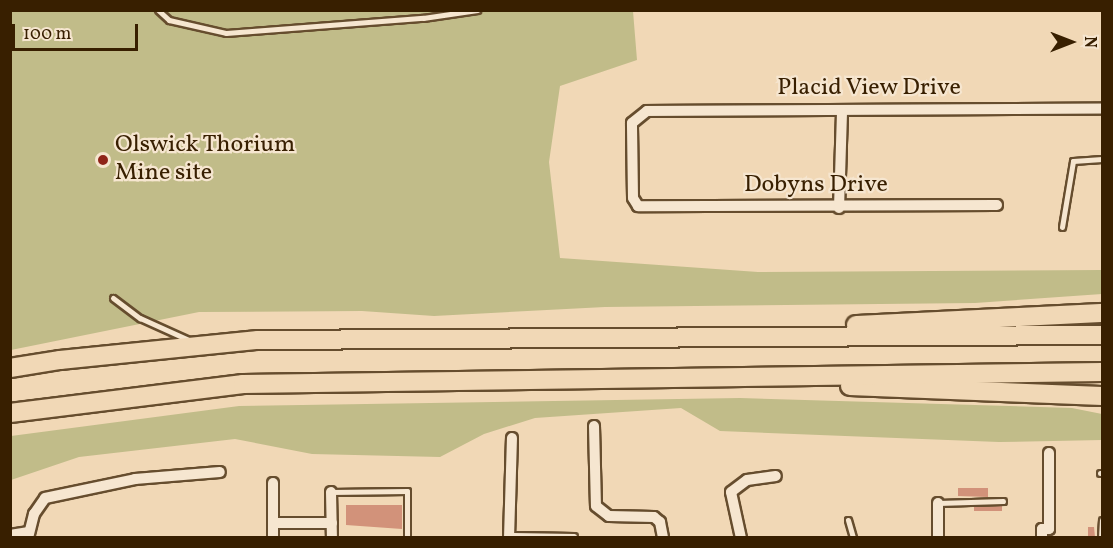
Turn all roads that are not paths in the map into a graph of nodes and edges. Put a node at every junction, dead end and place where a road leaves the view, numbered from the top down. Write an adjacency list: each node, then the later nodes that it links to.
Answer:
1 (158, 10): 2 (lane)
2 (477, 10)
3 (1102, 109): 4 (street, Placid View Drive)
4 (842, 111): 6 (street, Placid View Drive); 8 (street)
5 (1102, 159): 9 (lane)
6 (635, 205): 8 (street, Dobyns Drive)
7 (997, 205): 8 (street, Dobyns Drive)
8 (839, 208)
9 (1062, 227)
10 (113, 297): 14 (lane)
11 (1102, 313): 13 (highway)
12 (1102, 336): 13 (highway)
13 (678, 337): 14 (highway)
14 (201, 345): 15 (highway)
15 (10, 368)
16 (1102, 372): 17 (highway)
17 (735, 378): 18 (highway); 19 (highway)
18 (1102, 396)
19 (10, 413)
20 (594, 426): 40 (street)
21 (512, 438): 35 (street)
22 (1049, 453): 44 (street)
23 (220, 472): 34 (street)
24 (776, 476): 41 (street)
25 (273, 483): 31 (street)
26 (331, 492): 32 (street); 39 (lane)
27 (1003, 501): 28 (lane)
28 (938, 503): 43 (street)
29 (848, 520): 42 (lane)
30 (1102, 520): 45 (lane)
31 (273, 523): 32 (street); 37 (street)
32 (332, 523): 38 (street)
33 (10, 535): 34 (street)
34 (28, 535)
35 (509, 536): 36 (lane)
36 (574, 536)
37 (273, 537)
38 (332, 537)
39 (407, 537)
40 (663, 537)
41 (741, 537)
42 (853, 537)
43 (938, 537)
44 (1042, 537)
45 (1101, 537)

